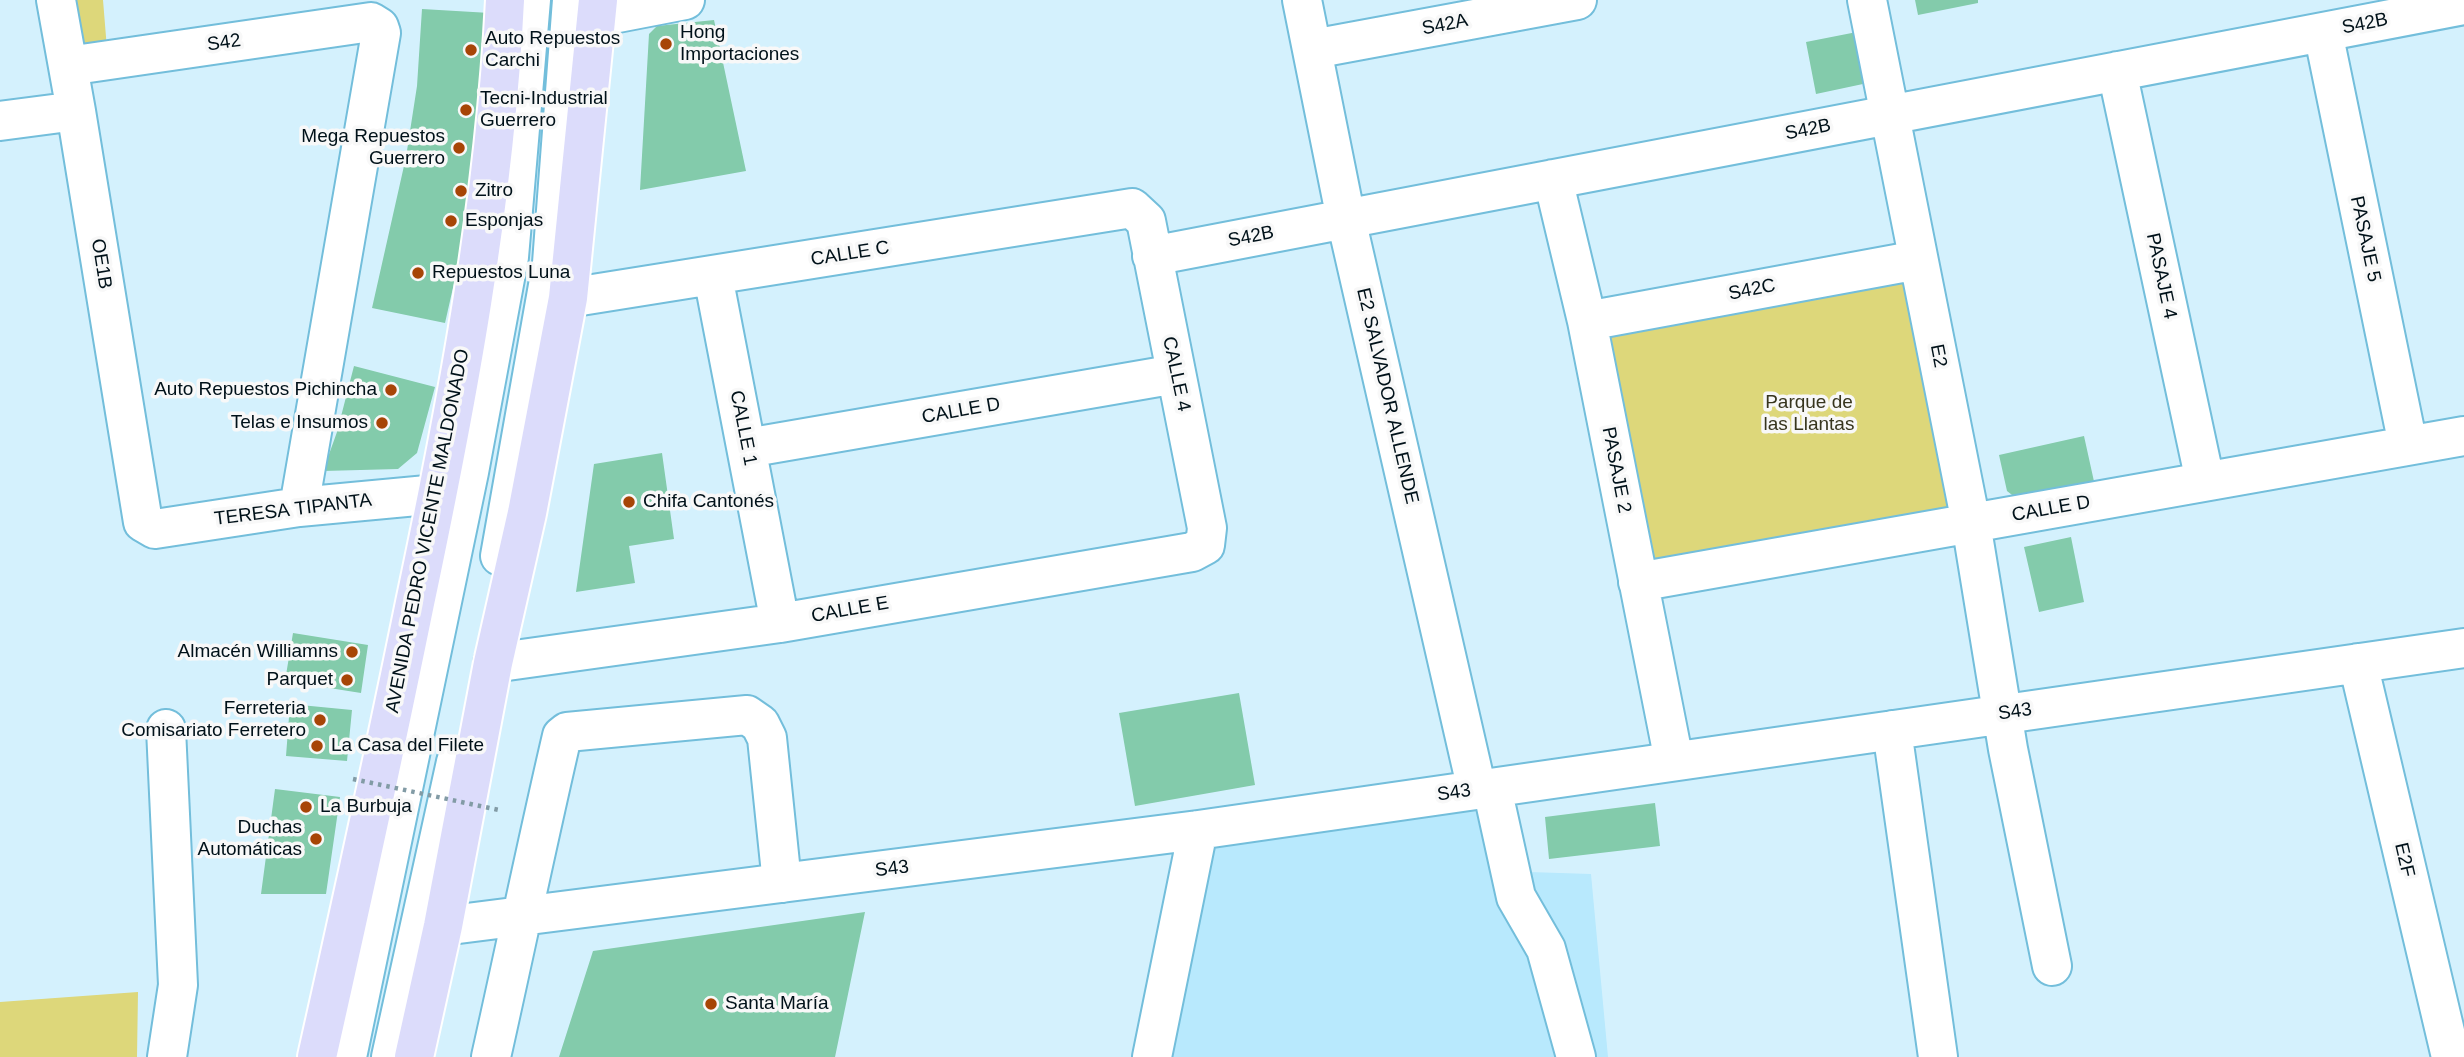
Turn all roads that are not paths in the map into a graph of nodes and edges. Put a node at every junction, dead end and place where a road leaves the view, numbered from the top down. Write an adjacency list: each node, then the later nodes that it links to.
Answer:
1 (56, 0): 12 (street, OE1B)
2 (505, 0): 30 (main road, AVENIDA PEDRO VICENTE MALDONADO)
3 (531, 0): 52 (street)
4 (685, 0): 9 (street)
5 (1302, 0): 11 (street, E2 SALVADOR ALLENDE)
6 (1577, 0): 11 (street, S42A)
7 (1867, 0): 15 (street, E2)
8 (2464, 5): 10 (street, S42B)
9 (589, 6): 23 (main road); 53 (street)
10 (2323, 32): 13 (street, S42B); 27 (street, PASAJE 5)
11 (1313, 50): 19 (street, E2 SALVADOR ALLENDE)
12 (68, 66): 14 (street, OE1B); 31 (street, S42)
13 (2117, 71): 15 (street, S42B); 29 (street, PASAJE 4)
14 (76, 110): 16 (street); 33 (street, OE1B)
15 (1889, 115): 17 (street, S42B); 21 (street, E2)
16 (0, 121)
17 (1553, 179): 19 (street, S42B); 24 (street, PASAJE 2)
18 (1132, 208): 20 (street, CALLE 4); 22 (street, CALLE C)
19 (1346, 219): 20 (street, S42B); 44 (street, E2 SALVADOR ALLENDE)
20 (1152, 257): 25 (street, CALLE 4)
21 (1918, 260): 24 (street, S42C); 32 (street, E2)
22 (713, 276): 23 (street, CALLE C); 28 (street, CALLE 1)
23 (568, 298): 38 (main road)
24 (1587, 321): 35 (street, PASAJE 2)
25 (1176, 374): 28 (street, CALLE D); 34 (street, CALLE 4)
26 (2464, 436): 27 (street, CALLE D)
27 (2408, 445): 29 (street, CALLE D)
28 (747, 448): 36 (street, CALLE 1)
29 (2205, 481): 32 (street, CALLE D)
30 (438, 494): 31 (street, TERESA TIPANTA); 51 (main road, AVENIDA PEDRO VICENTE MALDONADO)
31 (299, 507): 33 (street, TERESA TIPANTA)
32 (1971, 523): 35 (street, CALLE D); 40 (street, E2)
33 (149, 527)
34 (1205, 545): 36 (street, CALLE E)
35 (1638, 582): 43 (street, PASAJE 2)
36 (780, 622): 38 (street, CALLE E)
37 (2464, 648): 39 (street, S43)
38 (493, 663): 48 (main road)
39 (2358, 663): 40 (street, S43); 59 (street, E2F)
40 (2003, 713): 42 (street, S43); 49 (street, E2)
41 (166, 729): 50 (street)
42 (1892, 730): 43 (street, S43); 58 (street)
43 (1674, 761): 44 (street, S43)
44 (1485, 789): 45 (street, S43); 57 (street, E2 SALVADOR ALLENDE)
45 (1198, 831): 46 (street, S43); 56 (street)
46 (782, 883): 47 (street, S43); 47 (street)
47 (522, 916): 48 (street, S43); 55 (street)
48 (443, 926): 54 (main road)
49 (2052, 966)
50 (167, 1057)
51 (317, 1057)
52 (346, 1057)
53 (391, 1057)
54 (414, 1057)
55 (491, 1057)
56 (1152, 1057)
57 (1576, 1057)
58 (1938, 1057)
59 (2451, 1057)

